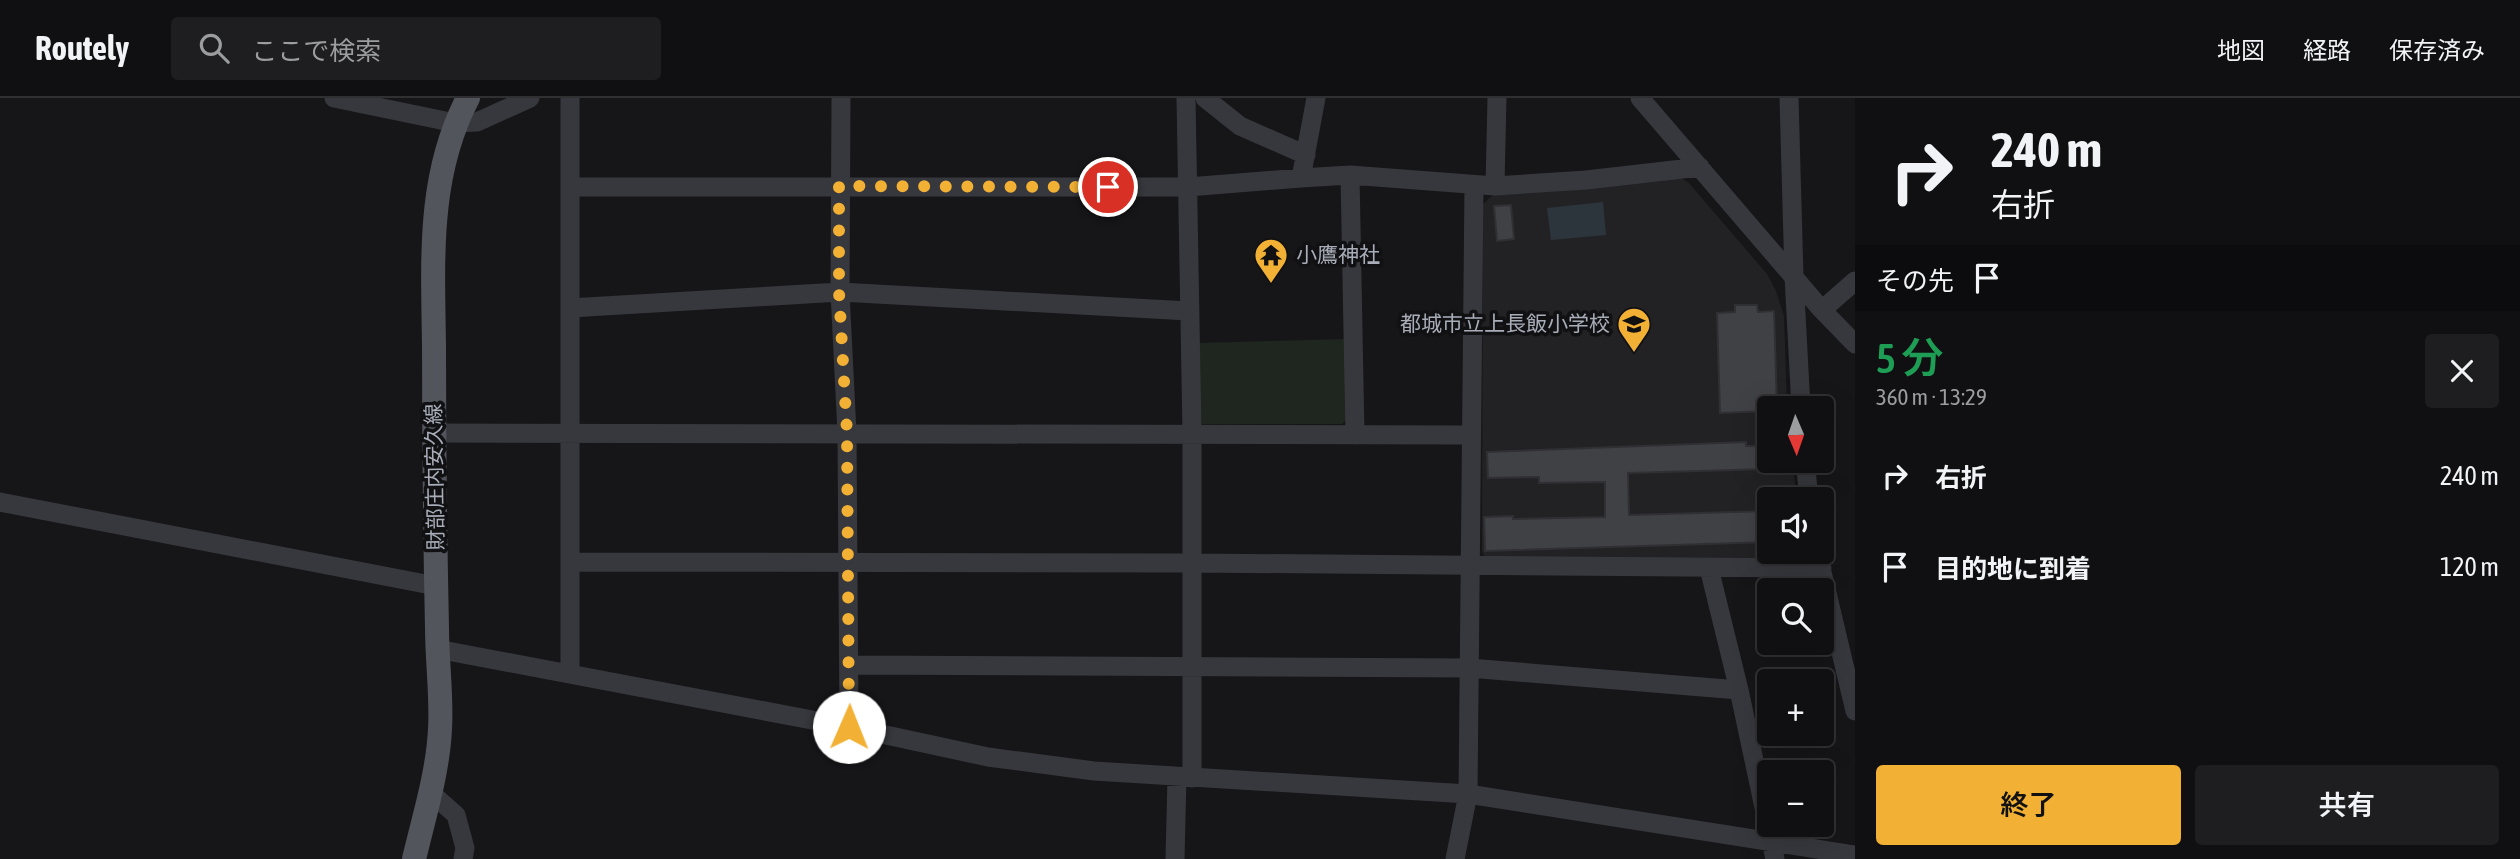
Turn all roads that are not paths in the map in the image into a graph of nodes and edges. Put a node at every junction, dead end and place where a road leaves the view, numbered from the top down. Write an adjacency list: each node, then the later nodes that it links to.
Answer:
1 (334, 98): 12 (street)
2 (468, 98): 12 (main road, 財部庄内安久線)
3 (530, 98): 12 (street)
4 (570, 98): 20 (street)
5 (841, 98): 18 (street)
6 (1185, 98): 21 (street)
7 (1205, 98): 13 (street)
8 (1316, 98): 13 (street)
9 (1497, 98): 19 (street)
10 (1640, 98): 14 (street)
11 (1789, 98): 22 (street)
12 (454, 124): 31 (main road, 財部庄内安久線)
13 (1306, 155): 16 (street)
14 (1700, 167): 19 (street); 22 (street)
15 (1350, 175): 16 (street); 17 (street); 34 (street)
16 (1301, 178): 21 (street)
17 (1474, 185): 19 (street); 35 (street)
18 (839, 186): 20 (street); 21 (street); 24 (street)
19 (1495, 186)
20 (570, 187): 25 (street)
21 (1188, 187): 27 (street)
22 (1794, 276): 26 (street); 29 (street)
23 (1855, 281): 26 (street)
24 (839, 292): 25 (street); 27 (street); 32 (street)
25 (570, 307): 30 (street)
26 (1822, 310): 28 (street)
27 (1189, 311): 33 (street)
28 (1855, 344)
29 (1800, 396)
30 (570, 432): 31 (street); 32 (street); 37 (street)
31 (434, 433): 44 (main road, 財部庄内安久線)
32 (847, 433): 33 (street); 38 (street)
33 (1192, 434): 34 (street); 39 (street)
34 (1354, 435): 35 (street)
35 (1470, 435): 42 (street)
36 (0, 502): 44 (street)
37 (571, 562): 38 (street); 49 (street)
38 (848, 563): 39 (street); 46 (street)
39 (1192, 563): 42 (street); 47 (street)
40 (1764, 564): 43 (street)
41 (1821, 564): 51 (street)
42 (1471, 565): 43 (street); 48 (street)
43 (1709, 568): 50 (street)
44 (436, 586): 45 (main road, 財部庄内安久線)
45 (437, 649): 49 (street); 54 (main road, 財部庄内安久線)
46 (850, 664): 47 (street); 52 (street)
47 (1194, 665): 48 (street); 53 (street)
48 (1469, 668): 50 (street); 55 (street)
49 (570, 673): 52 (street)
50 (1739, 690): 56 (street)
51 (1855, 711)
52 (849, 727): 53 (street)
53 (1185, 777): 55 (street); 60 (street)
54 (430, 792): 58 (main road, 財部庄内安久線); 59 (street)
55 (1468, 794): 56 (street); 61 (street)
56 (1773, 850): 57 (street)
57 (1855, 855)
58 (414, 859)
59 (463, 859)
60 (1175, 859)
61 (1455, 859)

